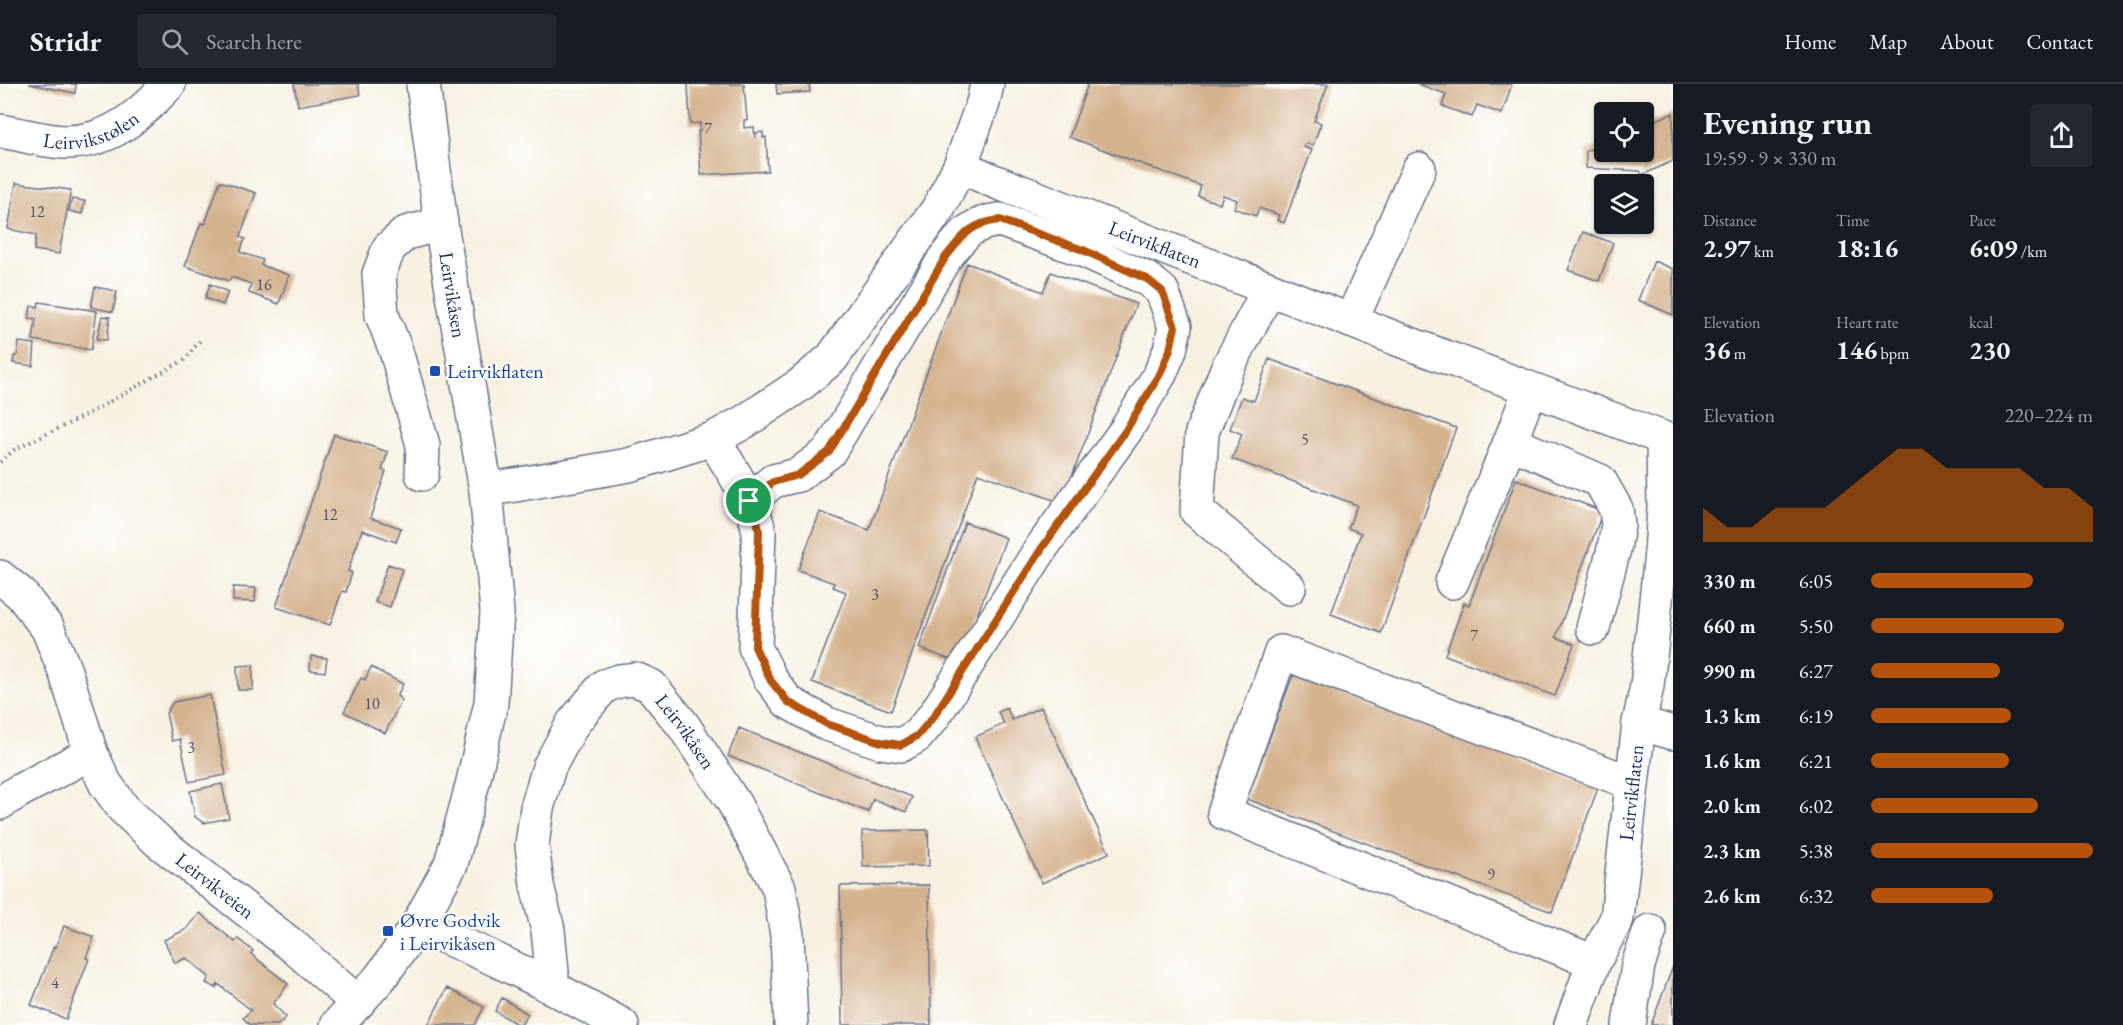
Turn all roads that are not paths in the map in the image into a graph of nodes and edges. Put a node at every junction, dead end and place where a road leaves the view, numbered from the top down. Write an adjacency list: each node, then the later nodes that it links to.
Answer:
1 (169, 84): 4 (street, Leirvikstølen)
2 (423, 84): 7 (street, Leirvikåsen)
3 (987, 84): 5 (street)
4 (0, 131)
5 (960, 166): 8 (street, Leirvikflaten); 12 (street)
6 (1419, 170): 9 (street)
7 (441, 224): 14 (street, Leirvikåsen); 15 (street, Leirvikåsen)
8 (1269, 289): 9 (street, Leirvikflaten); 20 (street)
9 (1352, 321): 10 (street, Leirvikflaten)
10 (1530, 390): 11 (street, Leirvikflaten); 13 (street)
11 (1668, 426): 17 (street, Leirvikflaten)
12 (713, 439): 15 (street); 16 (street, Leirvikflaten)
13 (1510, 442): 19 (street); 21 (street)
14 (422, 474)
15 (486, 490): 28 (street, Leirvikåsen)
16 (749, 501): 16 (street, Leirvikflaten)
17 (1667, 554): 22 (street, Leirvikflaten)
18 (0, 577): 24 (street, Leirvikveien)
19 (1452, 582)
20 (1289, 588)
21 (1593, 628)
22 (1638, 723): 23 (street); 25 (street, Leirvikflaten)
23 (1673, 733)
24 (91, 753): 26 (street); 32 (street, Leirvikveien)
25 (1632, 783): 27 (street, Leirvikflaten); 30 (street)
26 (0, 803)
27 (1617, 918): 29 (street); 30 (street, Leirvikflaten)
28 (417, 926): 31 (street); 32 (street, Leirvikåsen)
29 (1661, 935): 36 (street)
30 (1594, 962): 35 (street, Leirvikflaten)
31 (550, 986): 33 (street); 34 (street, Leirvikåsen)
32 (348, 1014)
33 (622, 1025)
34 (791, 1025)
35 (1571, 1025)
36 (1629, 1025)

